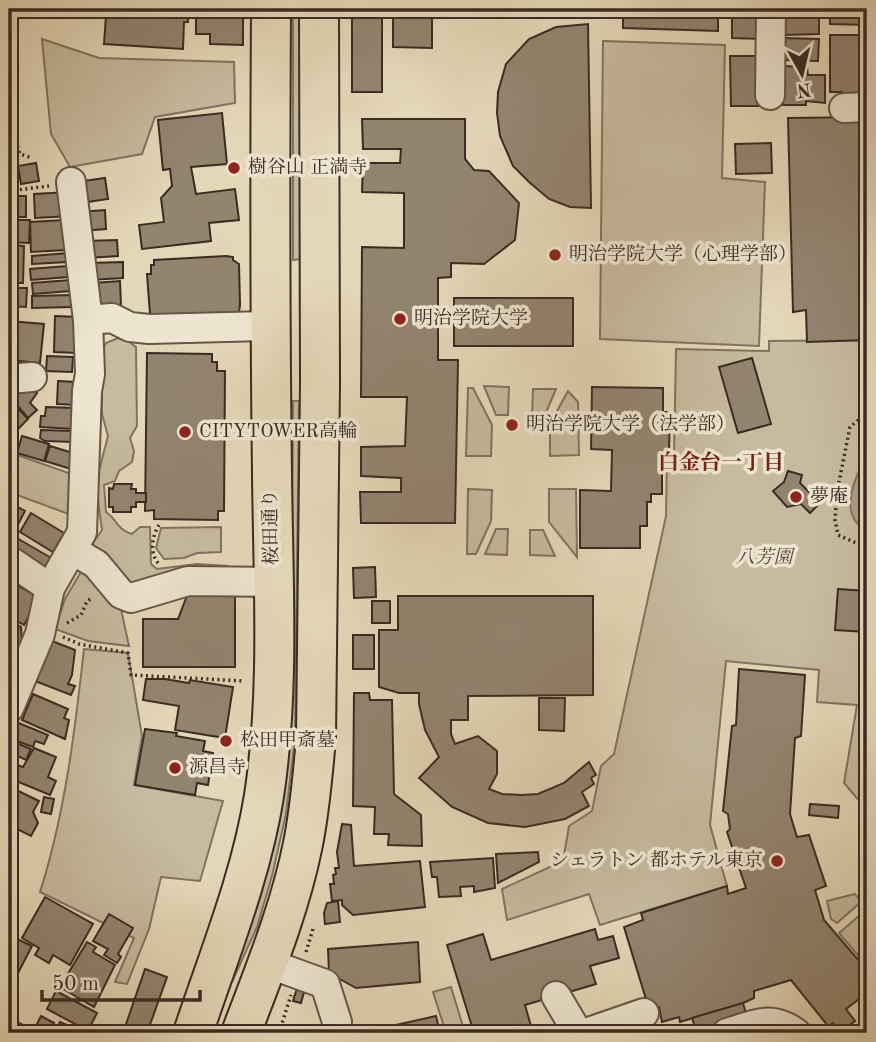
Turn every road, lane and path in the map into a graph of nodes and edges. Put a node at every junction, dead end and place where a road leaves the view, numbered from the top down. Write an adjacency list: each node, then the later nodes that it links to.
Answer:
1 (271, 9): 10 (highway, 桜田通り)
2 (319, 9): 11 (highway)
3 (771, 9): 5 (street)
4 (9, 86): 6 (path)
5 (770, 95)
6 (32, 158)
7 (72, 182): 8 (path); 9 (street)
8 (9, 191)
9 (88, 320): 10 (street); 16 (street)
10 (271, 326): 12 (highway, 桜田通り)
11 (320, 384): 12 (highway); 24 (highway)
12 (271, 385): 19 (highway, 桜田通り)
13 (867, 413): 15 (path)
14 (159, 525): 18 (path)
15 (867, 543)
16 (72, 550): 19 (street); 20 (street)
17 (9, 560): 20 (street)
18 (159, 564)
19 (273, 582): 28 (highway, 桜田通り)
20 (50, 588): 21 (street)
21 (41, 627): 22 (path); 23 (street)
22 (250, 681)
23 (9, 708)
24 (267, 964): 27 (street); 29 (highway)
25 (556, 996): 30 (street)
26 (645, 1013): 31 (street)
27 (337, 1022)
28 (193, 1033)
29 (242, 1033)
30 (578, 1033)
31 (586, 1033)
32 (727, 1033): 33 (street)
33 (796, 1033)

